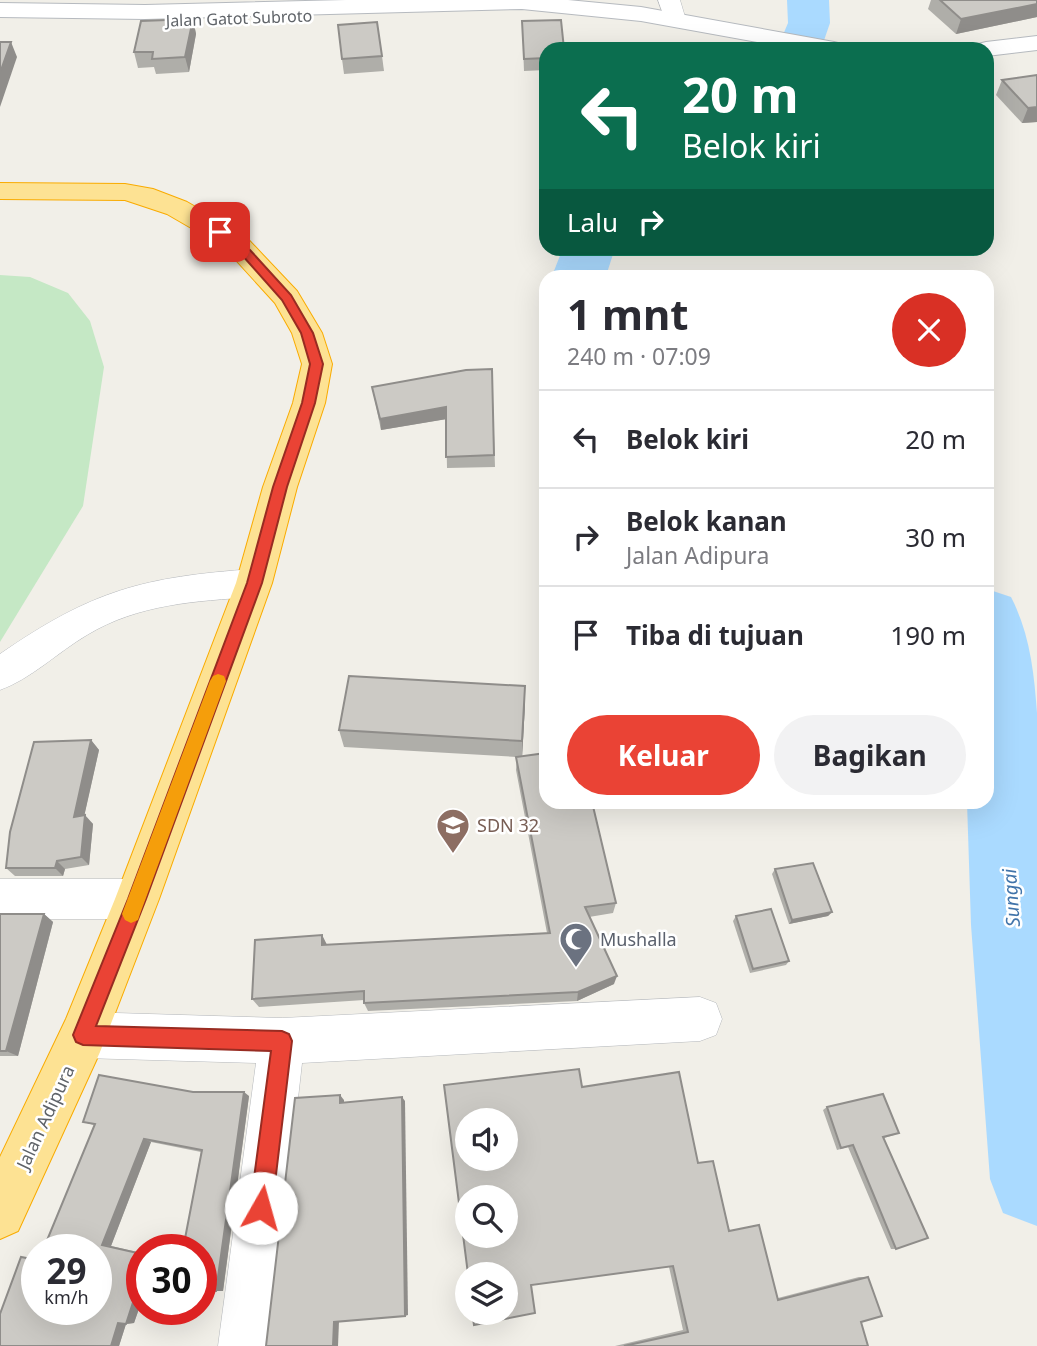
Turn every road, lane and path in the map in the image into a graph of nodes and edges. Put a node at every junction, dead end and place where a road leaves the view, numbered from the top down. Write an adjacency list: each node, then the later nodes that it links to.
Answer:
1 (0, 10): 2 (street, Jalan Gatot Subroto)
2 (370, 10): 3 (street, Jalan Gatot Subroto); 4 (street, Jalan Gatot Subroto); 5 (street, Jalan Gatot Subroto)
3 (672, 10): 5 (street, Jalan Gatot Subroto)
4 (0, 21)
5 (743, 39): 6 (street, Jalan Gatot Subroto); 7 (street, Jalan Gatot Subroto)
6 (751, 42)
7 (770, 42)
8 (1037, 43): 9 (street)
9 (994, 48)
10 (1037, 52): 11 (street)
11 (994, 58)
12 (0, 191): 13 (highway, Jalan Adipura)
13 (254, 583): 14 (street); 16 (highway, Jalan Adipura)
14 (0, 674)
15 (0, 899): 16 (street)
16 (137, 899): 18 (highway, Jalan Adipura)
17 (700, 1019): 19 (street)
18 (83, 1035): 19 (street); 20 (highway, Jalan Adipura)
19 (282, 1041): 21 (street)
20 (0, 1213)
21 (244, 1346)

